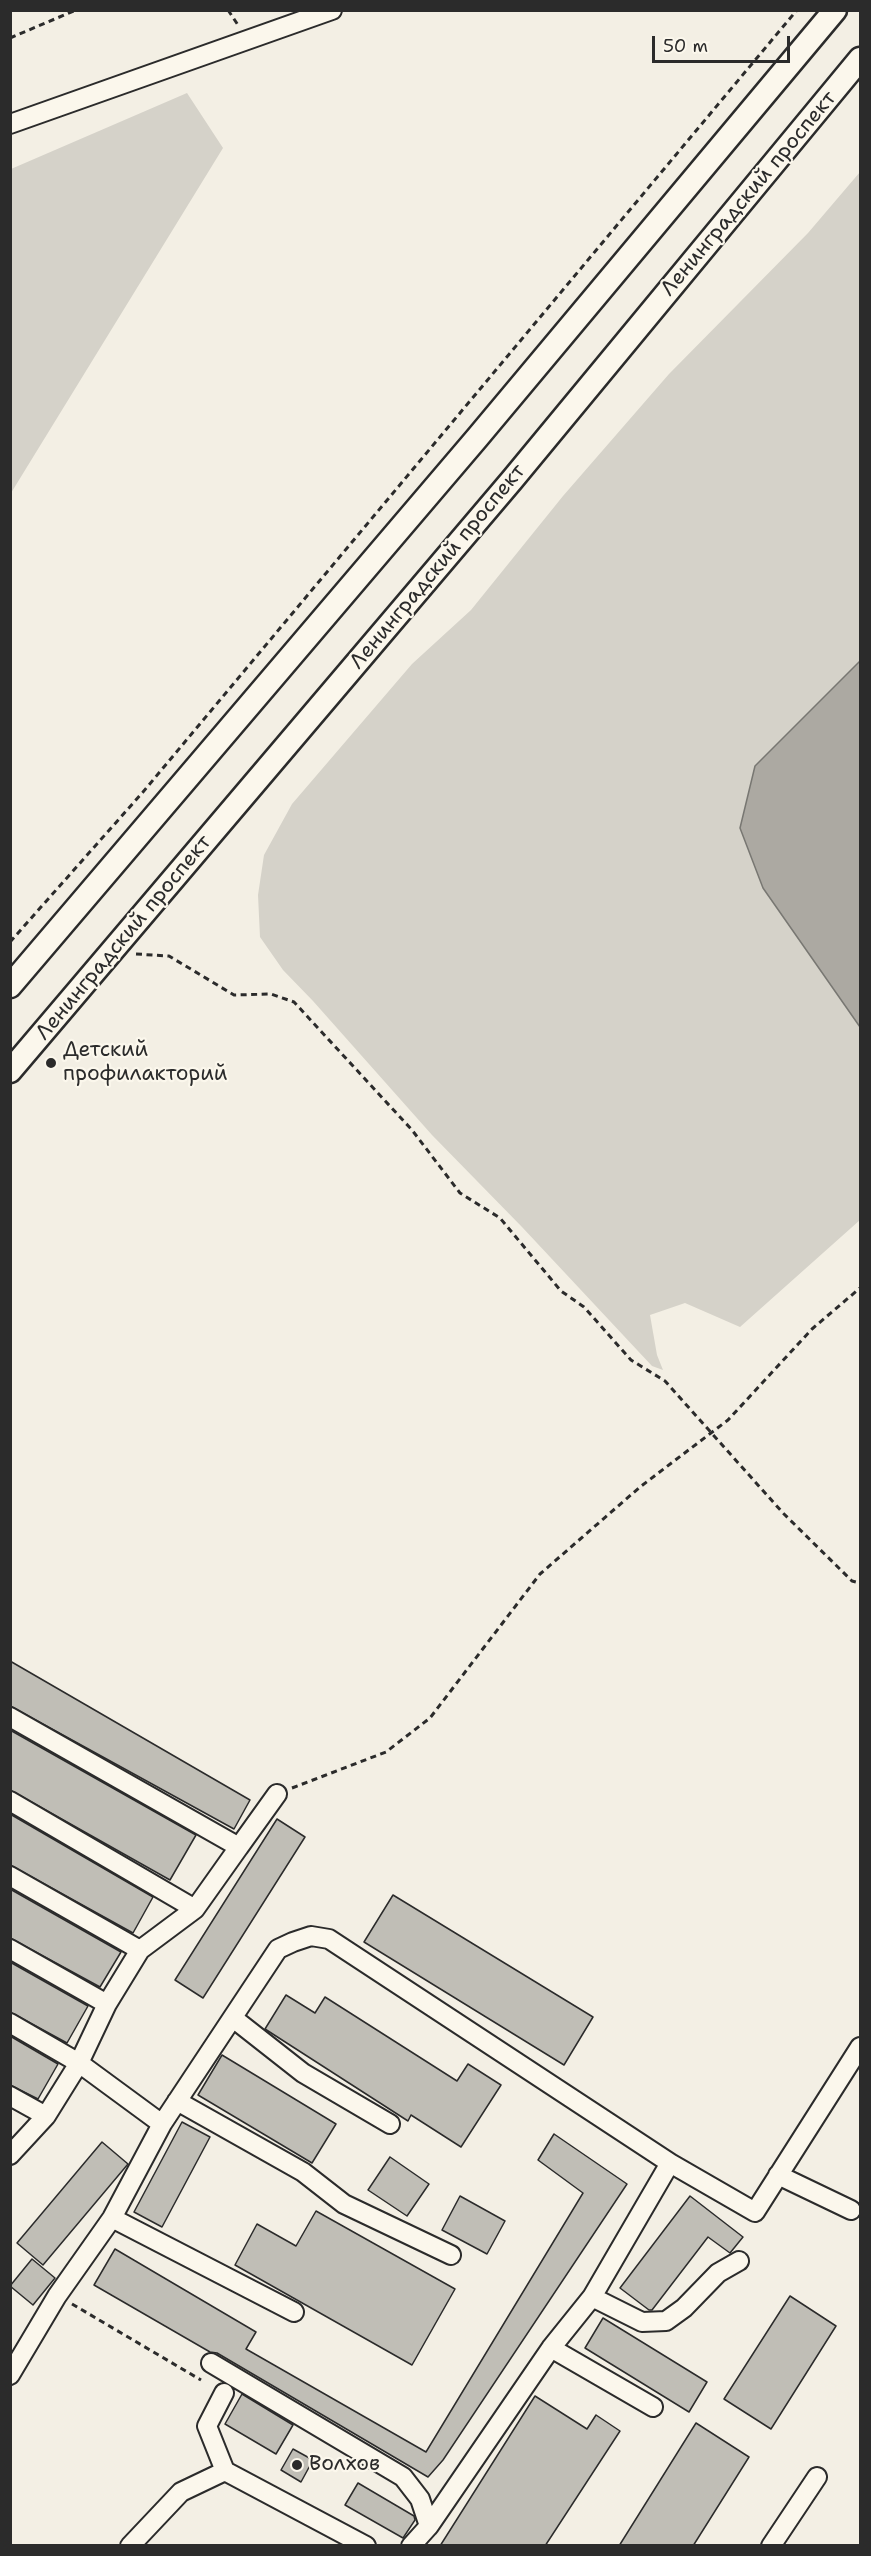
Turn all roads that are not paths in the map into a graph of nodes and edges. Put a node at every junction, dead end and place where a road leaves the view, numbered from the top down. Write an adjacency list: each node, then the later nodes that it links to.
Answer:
1 (332, 10): 4 (lane)
2 (835, 10): 5 (main road)
3 (861, 59): 6 (main road, Ленинградский проспект)
4 (10, 124)
5 (10, 986)
6 (10, 1071)
7 (10, 1717): 10 (lane)
8 (277, 1794): 10 (lane)
9 (10, 1801): 12 (lane)
10 (238, 1846): 12 (lane)
11 (10, 1876): 14 (lane)
12 (195, 1909): 14 (lane)
13 (10, 1948): 15 (lane)
14 (140, 1950): 15 (lane)
15 (107, 2004): 19 (lane)
16 (233, 2018): 21 (lane); 24 (lane); 26 (lane)
17 (10, 2023): 19 (lane)
18 (861, 2047): 27 (lane)
19 (79, 2063): 22 (lane); 23 (lane)
20 (10, 2096): 22 (lane)
21 (177, 2101): 23 (lane); 30 (lane)
22 (46, 2116): 25 (lane)
23 (162, 2124): 29 (lane)
24 (390, 2124)
25 (10, 2155)
26 (670, 2163): 27 (lane); 32 (lane)
27 (778, 2175): 28 (lane)
28 (851, 2210)
29 (112, 2218): 33 (lane); 36 (lane)
30 (451, 2255)
31 (740, 2261): 32 (lane)
32 (592, 2298): 34 (lane)
33 (294, 2312)
34 (551, 2348): 38 (lane); 41 (lane)
35 (211, 2363): 41 (lane)
36 (10, 2375)
37 (224, 2394): 39 (lane)
38 (653, 2407)
39 (225, 2471): 42 (lane); 43 (lane)
40 (817, 2477): 45 (lane)
41 (429, 2526): 44 (lane)
42 (130, 2546)
43 (366, 2546)
44 (411, 2546)
45 (771, 2546)

